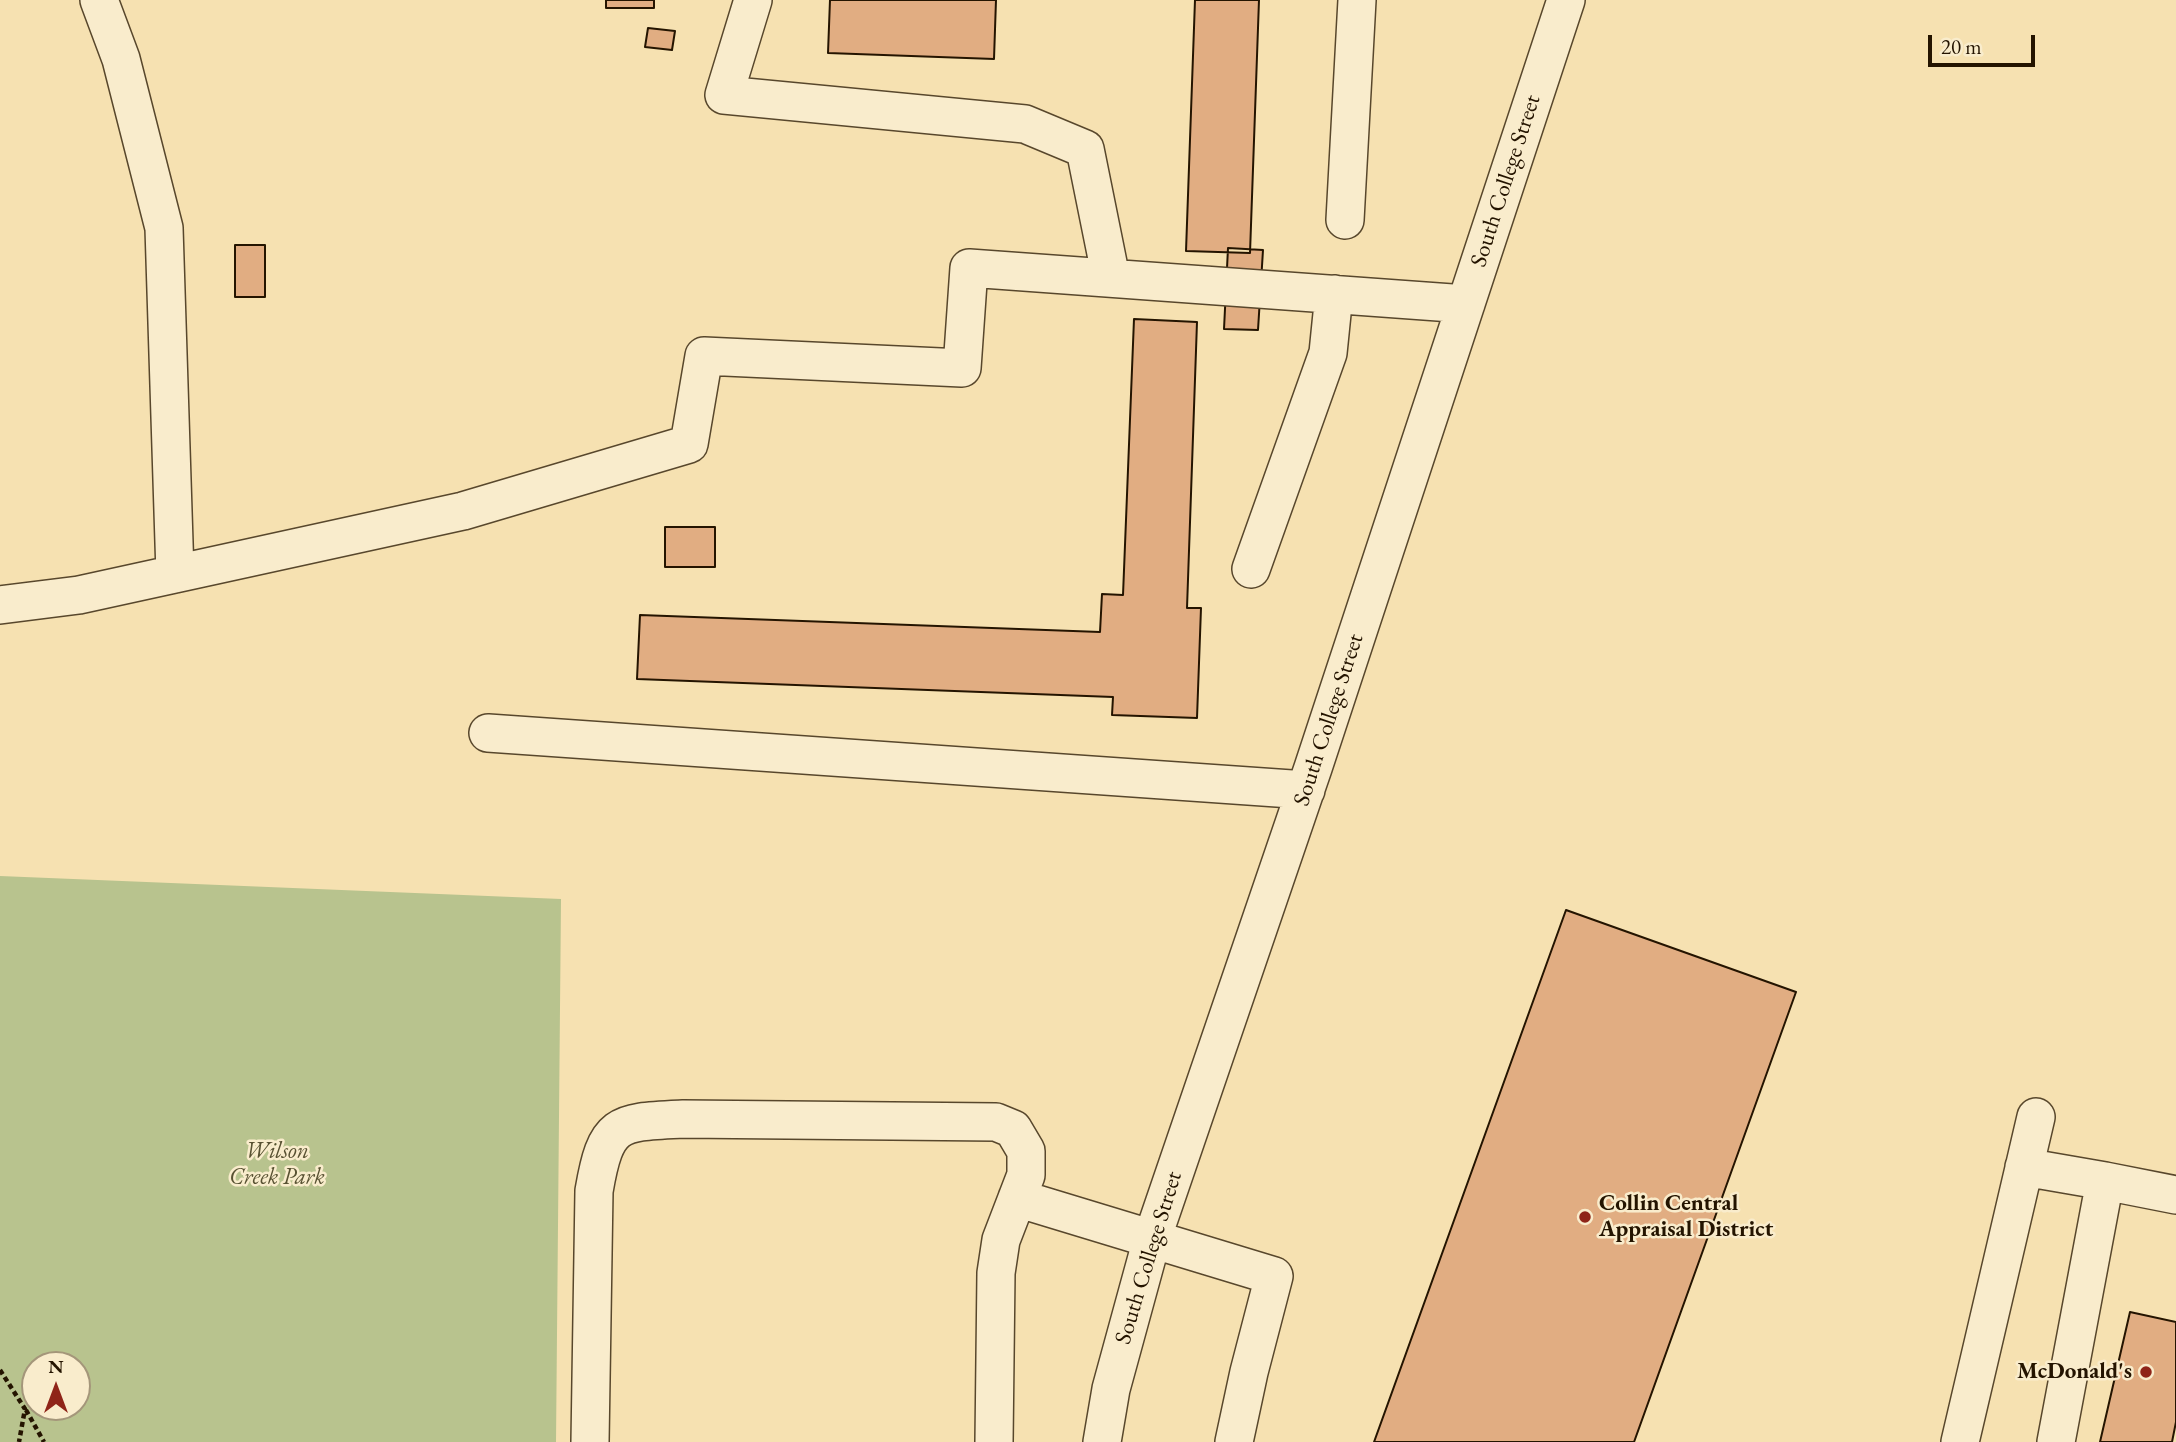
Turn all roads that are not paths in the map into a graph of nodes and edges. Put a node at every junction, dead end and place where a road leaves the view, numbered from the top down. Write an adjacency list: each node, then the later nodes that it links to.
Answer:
1 (99, 0): 10 (street)
2 (753, 0): 6 (street)
3 (1357, 0): 5 (street)
4 (1566, 0): 8 (street, South College Street)
5 (1345, 220)
6 (1111, 278): 7 (street); 10 (street)
7 (1334, 294): 8 (street); 9 (street)
8 (1465, 304): 13 (street, South College Street)
9 (1251, 569)
10 (175, 575): 11 (street)
11 (0, 605)
12 (488, 733): 13 (street)
13 (1306, 790): 19 (street, South College Street)
14 (2036, 1118): 15 (street)
15 (2024, 1167): 16 (street); 24 (street)
16 (2105, 1181): 17 (street); 25 (street)
17 (2176, 1195)
18 (1017, 1198): 19 (street); 20 (street); 21 (street)
19 (1152, 1239): 22 (street, South College Street); 23 (street)
20 (590, 1442)
21 (994, 1442)
22 (1102, 1442)
23 (1234, 1442)
24 (1960, 1442)
25 (2056, 1442)

